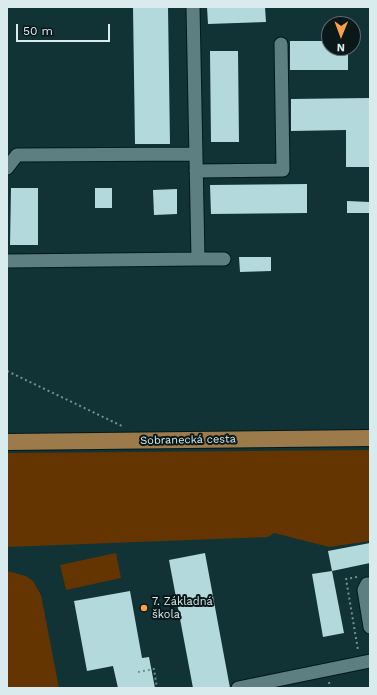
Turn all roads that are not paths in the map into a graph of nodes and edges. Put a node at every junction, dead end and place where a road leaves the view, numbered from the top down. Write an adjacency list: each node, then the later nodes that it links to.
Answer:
1 (193, 7): 3 (street)
2 (281, 44): 5 (street)
3 (196, 154): 4 (street); 5 (street)
4 (7, 168)
5 (196, 171): 6 (street)
6 (198, 259): 7 (street); 8 (street)
7 (224, 259)
8 (7, 261)
9 (370, 438): 10 (main road, Sobranecká cesta)
10 (7, 442)
11 (370, 584): 12 (street)
12 (370, 627)
13 (370, 661): 14 (street)
14 (238, 688)

